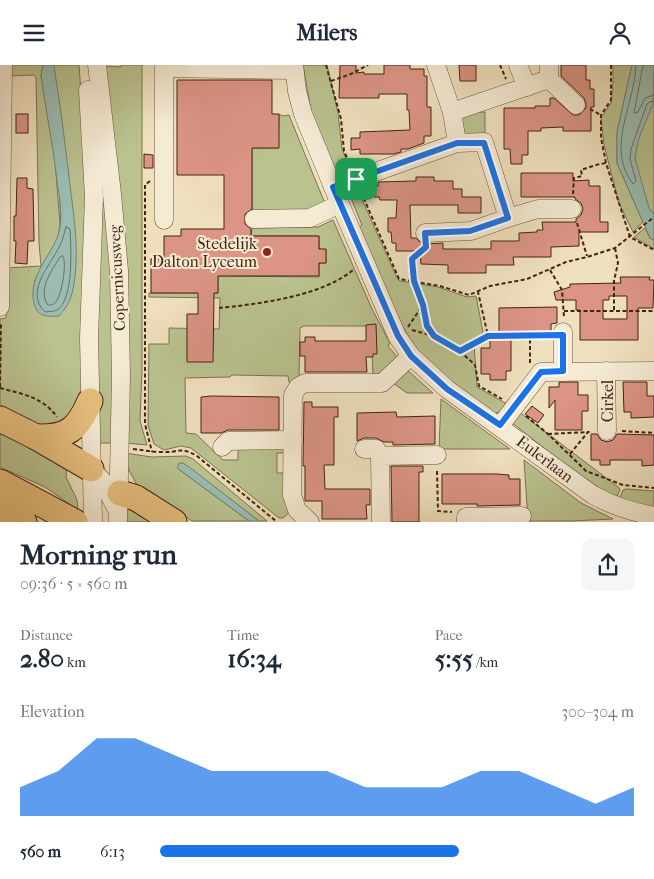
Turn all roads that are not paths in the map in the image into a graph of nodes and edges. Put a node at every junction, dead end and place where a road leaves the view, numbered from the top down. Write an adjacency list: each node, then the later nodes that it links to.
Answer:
1 (3, 65): 18 (street)
2 (436, 65): 9 (street)
3 (518, 65): 7 (street)
4 (294, 67): 11 (street, Eulerlaan); 16 (street)
5 (96, 68): 24 (street, Copernicusweg); 36 (street, Copernicusweg)
6 (549, 72): 7 (street); 8 (street)
7 (527, 87): 9 (street)
8 (576, 105)
9 (452, 112): 10 (street)
10 (457, 143): 11 (street); 14 (street)
11 (333, 187): 12 (street, Eulerlaan)
12 (340, 204): 15 (street); 20 (street, Eulerlaan)
13 (572, 209): 14 (street)
14 (508, 218): 17 (street)
15 (254, 219)
16 (164, 220)
17 (425, 233)
18 (0, 307)
19 (563, 334): 21 (street)
20 (411, 356): 26 (street, Eulerlaan); 29 (street)
21 (563, 371): 22 (street, Cirkel); 26 (street, Cirkel)
22 (606, 371): 23 (street, Cirkel); 27 (street, Cirkel)
23 (654, 371)
24 (90, 401): 28 (highway); 34 (street, Copernicusweg)
25 (0, 419): 28 (highway)
26 (500, 425): 40 (street, Eulerlaan)
27 (607, 431)
28 (36, 437): 34 (highway)
29 (292, 440): 30 (street); 46 (street)
30 (222, 447)
31 (364, 449): 33 (street)
32 (437, 455): 33 (street)
33 (380, 456): 47 (street)
34 (91, 469): 36 (street); 44 (street, Copernicusweg)
35 (0, 482): 41 (highway)
36 (117, 506): 44 (street, Copernicusweg); 45 (highway)
37 (0, 509): 43 (highway)
38 (522, 516): 42 (street)
39 (654, 516): 40 (street, Eulerlaan)
40 (632, 517)
41 (70, 518)
42 (462, 519)
43 (24, 521)
44 (92, 521)
45 (174, 521)
46 (310, 521)
47 (381, 521)

